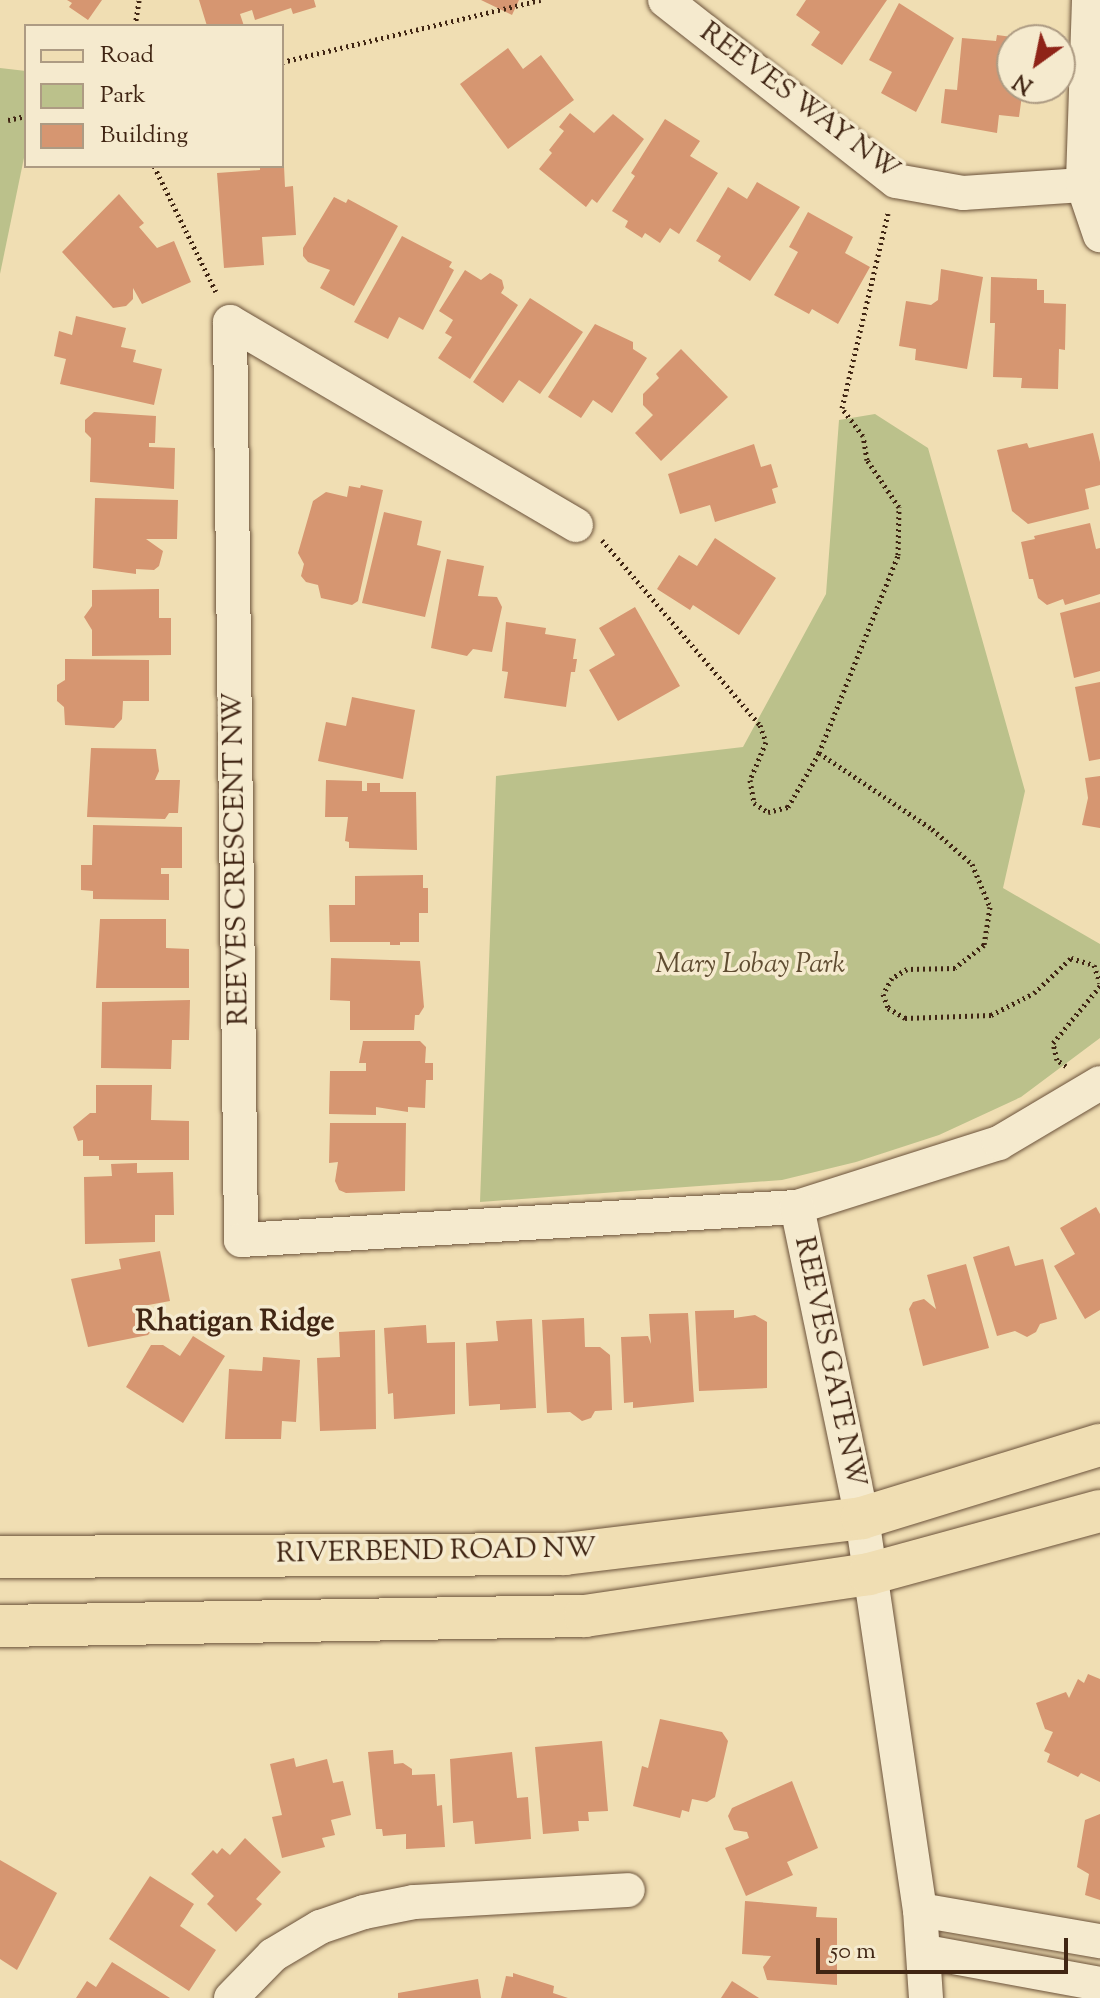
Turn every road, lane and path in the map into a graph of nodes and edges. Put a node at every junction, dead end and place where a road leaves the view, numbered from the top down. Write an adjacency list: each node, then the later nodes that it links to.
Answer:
1 (139, 0): 5 (path)
2 (541, 0): 6 (path)
3 (665, 0): 10 (street, REEVES WAY NW)
4 (1089, 0): 11 (street)
5 (135, 24)
6 (284, 62)
7 (24, 116): 8 (path)
8 (8, 120)
9 (155, 168): 13 (path)
10 (896, 181): 11 (street, REEVES WAY NW); 15 (path)
11 (1083, 185): 12 (street)
12 (1100, 235)
13 (230, 322): 14 (street); 18 (street, REEVES CRESCENT NW)
14 (576, 525): 15 (path)
15 (819, 753): 16 (path)
16 (1100, 984): 17 (path)
17 (1090, 1074): 18 (street)
18 (797, 1207): 21 (street, REEVES GATE NW)
19 (1100, 1445): 21 (main road, RIVERBEND ROAD NW)
20 (1100, 1511): 23 (main road)
21 (862, 1518): 22 (main road, RIVERBEND ROAD NW); 23 (street, REEVES GATE NW)
22 (0, 1557)
23 (869, 1574): 24 (main road); 26 (street, REEVES GATE NW)
24 (0, 1626)
25 (628, 1890): 30 (street)
26 (920, 1910): 27 (street); 28 (street, REEVES GATE NW)
27 (1100, 1941)
28 (926, 1952): 29 (street); 31 (street, REEVES GATE NW)
29 (1100, 1984)
30 (231, 1998)
31 (926, 1998)

